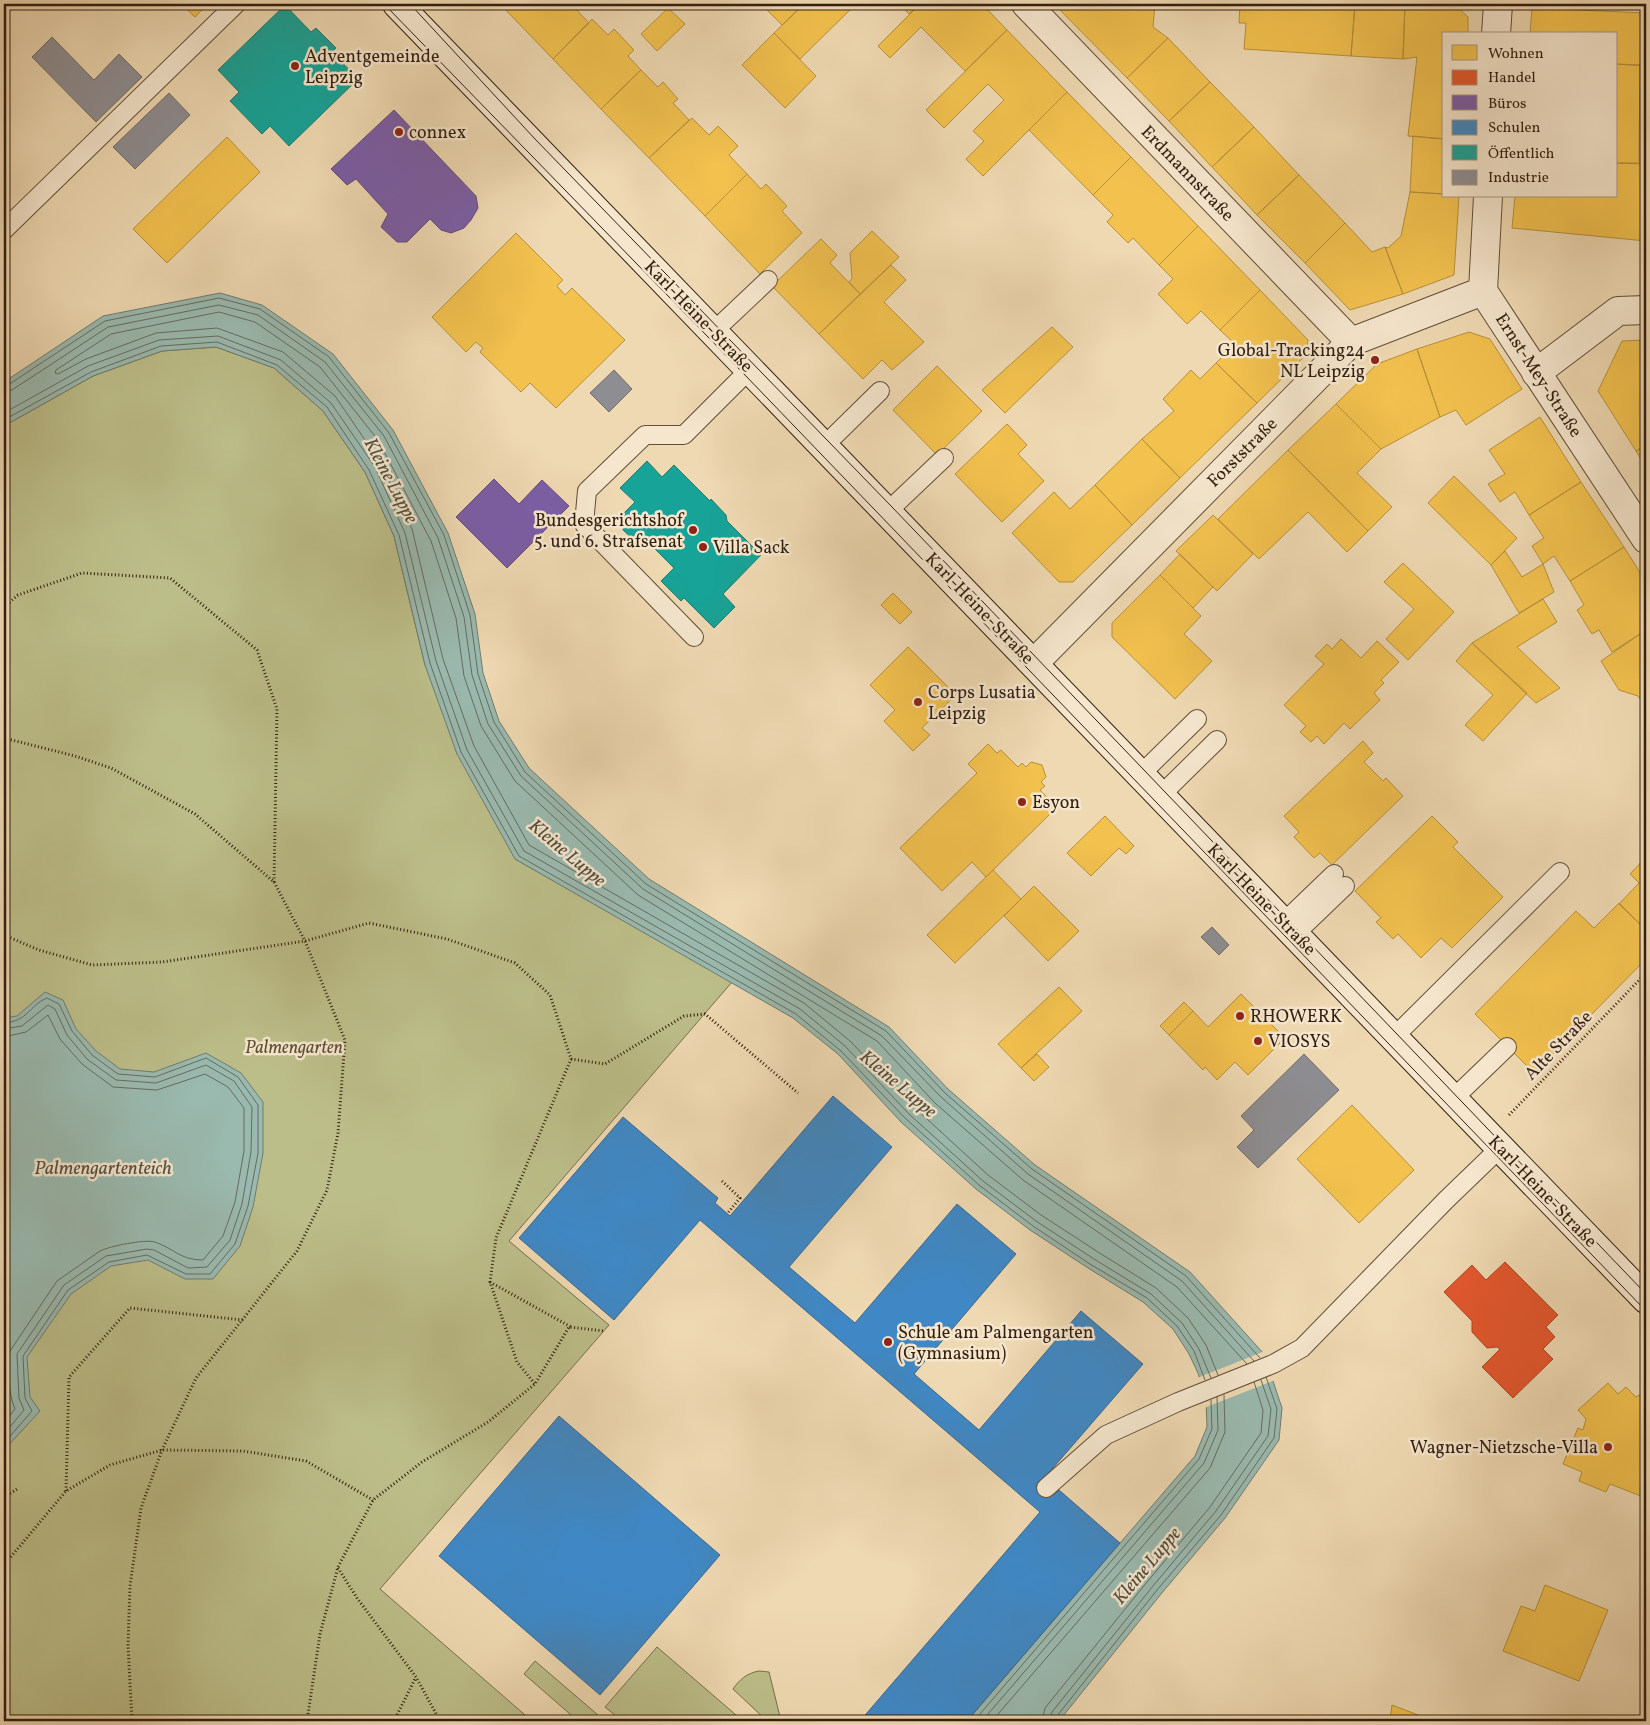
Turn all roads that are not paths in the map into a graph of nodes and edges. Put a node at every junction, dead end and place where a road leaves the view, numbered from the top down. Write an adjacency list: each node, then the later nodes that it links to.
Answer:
1 (236, 4): 7 (lane)
2 (397, 4): 11 (main road, Karl-Heine-Straße)
3 (1026, 4): 12 (main road, Erdmannstraße)
4 (1498, 4): 5 (main road)
5 (1496, 32)
6 (1488, 198): 9 (main road)
7 (4, 230)
8 (768, 280): 11 (lane)
9 (1483, 291): 12 (main road, Forststraße); 14 (main road, Ernst-Mey-Straße)
10 (1646, 310): 14 (main road)
11 (714, 331): 13 (main road, Karl-Heine-Straße)
12 (1351, 342): 21 (main road, Forststraße)
13 (750, 369): 16 (main road, Karl-Heine-Straße); 20 (lane)
14 (1536, 373): 19 (main road, Ernst-Mey-Straße)
15 (880, 391): 16 (lane)
16 (824, 446): 18 (main road, Karl-Heine-Straße)
17 (944, 458): 18 (lane)
18 (887, 512): 21 (main road, Karl-Heine-Straße)
19 (1646, 539)
20 (694, 637)
21 (1034, 663): 24 (main road, Karl-Heine-Straße)
22 (1197, 719): 24 (lane)
23 (1217, 740): 25 (lane)
24 (1140, 774): 25 (main road, Karl-Heine-Straße)
25 (1161, 795): 28 (main road, Karl-Heine-Straße)
26 (1560, 872): 29 (lane)
27 (1339, 880): 28 (lane)
28 (1289, 928): 29 (main road, Karl-Heine-Straße)
29 (1394, 1037): 31 (main road, Karl-Heine-Straße)
30 (1507, 1047): 31 (lane)
31 (1454, 1098): 32 (main road, Karl-Heine-Straße)
32 (1495, 1141): 33 (main road, Karl-Heine-Straße); 34 (lane)
33 (1646, 1299)
34 (1046, 1488)

